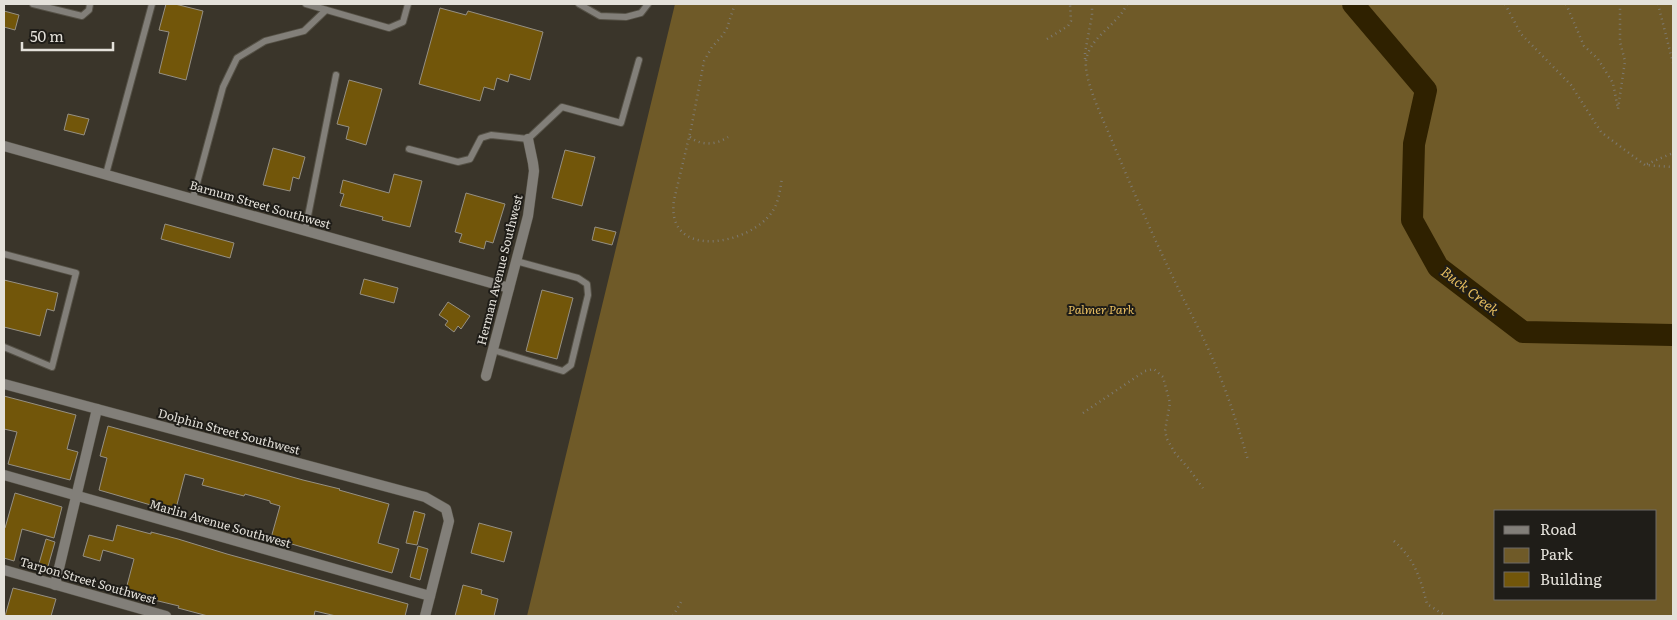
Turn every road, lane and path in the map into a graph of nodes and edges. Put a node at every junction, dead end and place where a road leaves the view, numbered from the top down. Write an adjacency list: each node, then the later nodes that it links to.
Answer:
1 (33, 4): 2 (lane)
2 (90, 4)
3 (152, 4): 30 (lane)
4 (306, 4): 16 (lane)
5 (408, 4): 16 (lane)
6 (579, 4): 7 (lane)
7 (648, 4)
8 (735, 4): 22 (path)
9 (1070, 4): 17 (path)
10 (1092, 4): 20 (path)
11 (1127, 4): 20 (path)
12 (1505, 4): 28 (path)
13 (1566, 4): 14 (path)
14 (1620, 4)
15 (1658, 4): 19 (path)
16 (326, 10): 32 (lane)
17 (1047, 38)
18 (639, 60): 24 (lane)
19 (1673, 63)
20 (1086, 66): 43 (path)
21 (336, 75): 33 (lane)
22 (689, 136): 23 (path); 31 (path)
23 (728, 137)
24 (528, 139): 26 (lane); 35 (street, Herman Avenue Southwest)
25 (4, 146): 30 (street, Barnum Street Southwest)
26 (409, 149)
27 (1673, 153): 28 (path)
28 (1645, 165): 29 (path)
29 (1673, 168)
30 (106, 174): 32 (street, Barnum Street Southwest)
31 (782, 178)
32 (193, 198): 33 (street, Barnum Street Southwest)
33 (305, 231): 36 (street, Barnum Street Southwest)
34 (4, 254): 37 (lane)
35 (516, 261): 36 (street, Herman Avenue Southwest); 38 (lane)
36 (509, 288): 38 (street, Herman Avenue Southwest)
37 (4, 346)
38 (493, 350): 39 (street, Herman Avenue Southwest)
39 (486, 376)
40 (4, 384): 41 (street, Dolphin Street Southwest)
41 (97, 409): 46 (street); 50 (street, Dolphin Street Southwest)
42 (1084, 413): 45 (path)
43 (1248, 460)
44 (4, 475): 46 (street, Marlin Avenue Southwest)
45 (1203, 488)
46 (75, 496): 49 (street); 50 (street, Marlin Avenue Southwest)
47 (1394, 541): 55 (path)
48 (4, 570): 49 (street, Tarpon Street Southwest)
49 (55, 585): 52 (street, Tarpon Street Southwest)
50 (430, 596): 53 (street)
51 (681, 602): 54 (path)
52 (166, 616)
53 (425, 616)
54 (673, 616)
55 (1446, 616)

